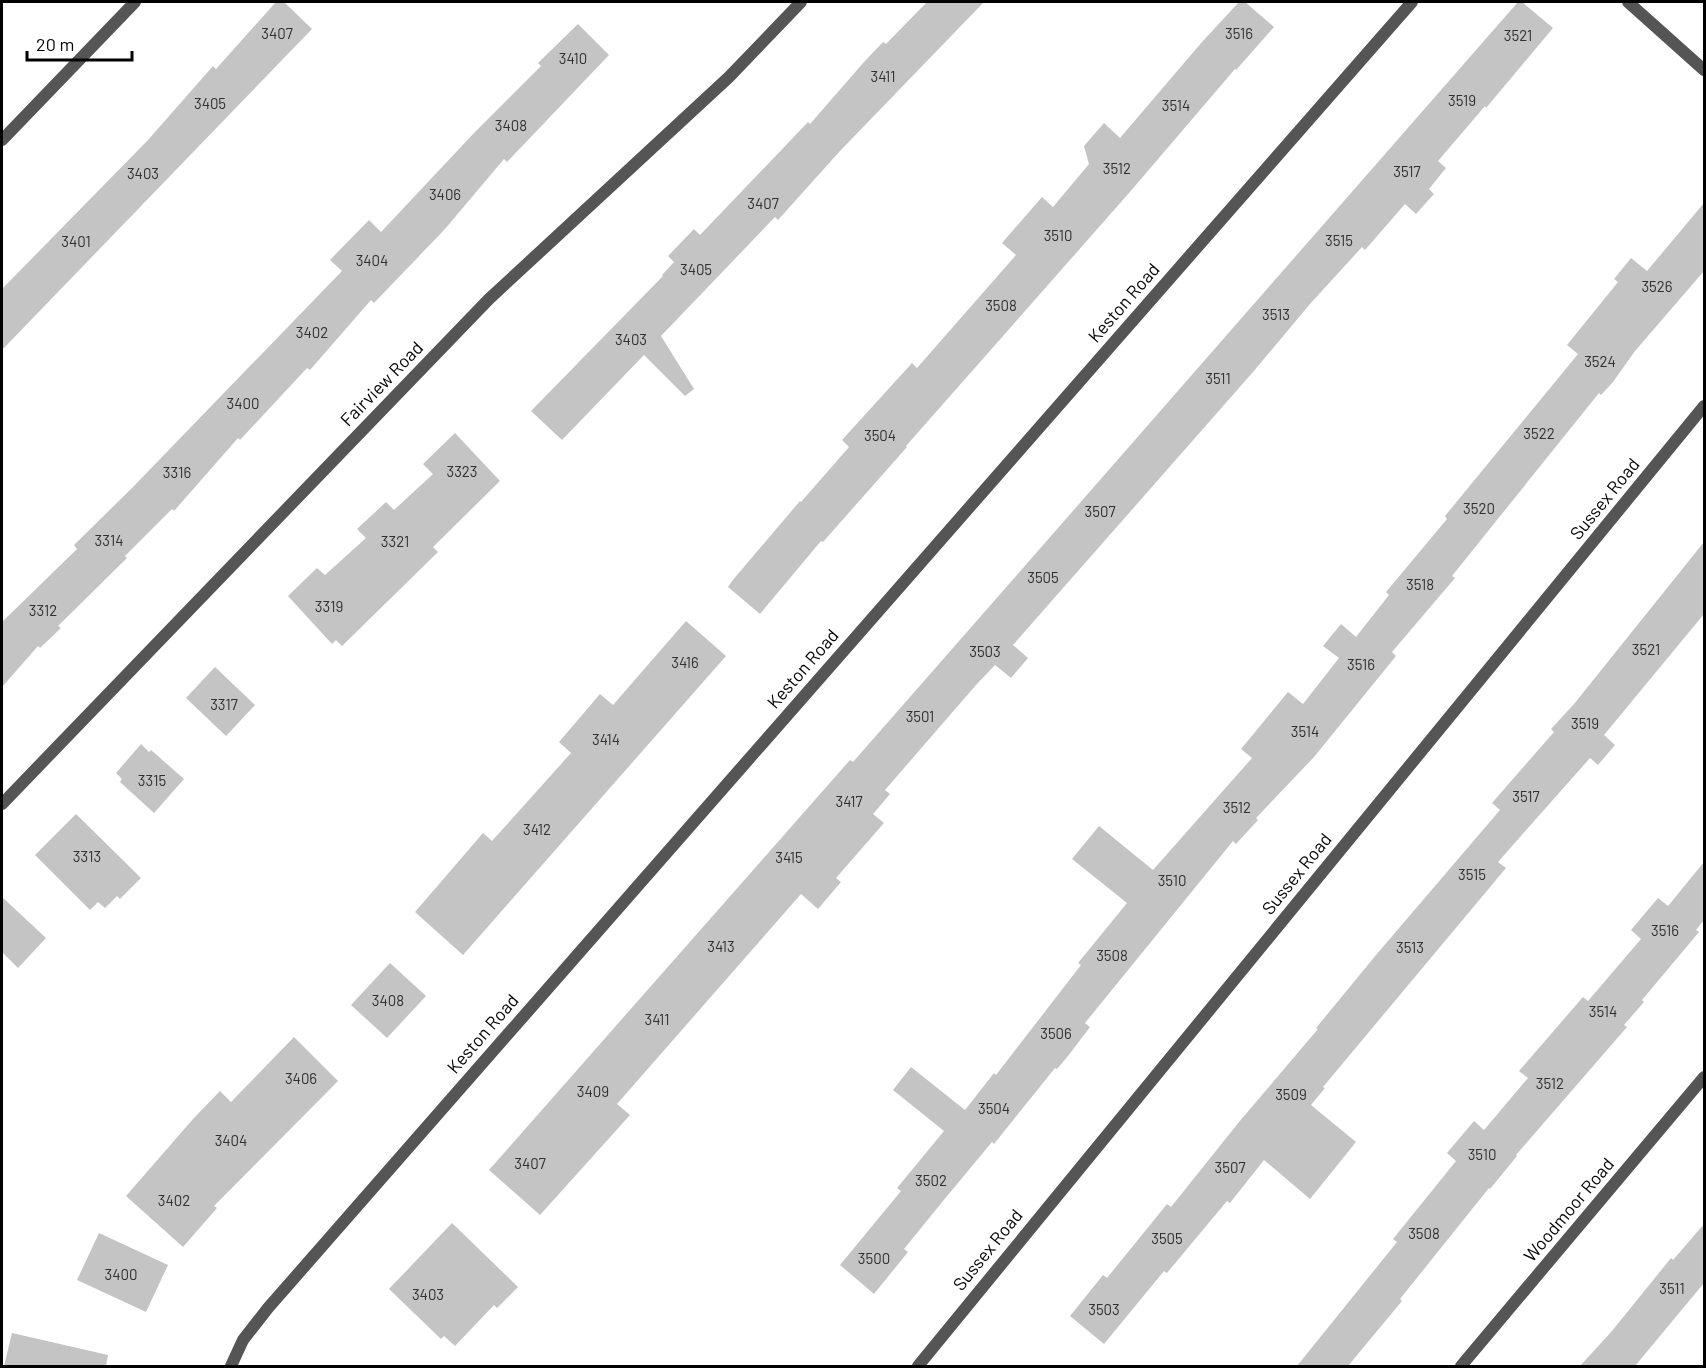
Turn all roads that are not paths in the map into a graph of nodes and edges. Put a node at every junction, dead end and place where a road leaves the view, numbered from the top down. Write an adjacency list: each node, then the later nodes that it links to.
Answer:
1 (135, 2): 6 (street)
2 (801, 2): 8 (street, Fairview Road)
3 (1412, 2): 10 (street, Keston Road)
4 (1628, 2): 5 (street)
5 (1704, 70)
6 (2, 140)
7 (1704, 406): 11 (street, Sussex Road)
8 (2, 804)
9 (1704, 1077): 12 (street, Woodmoor Road)
10 (231, 1366)
11 (918, 1366)
12 (1461, 1366)

